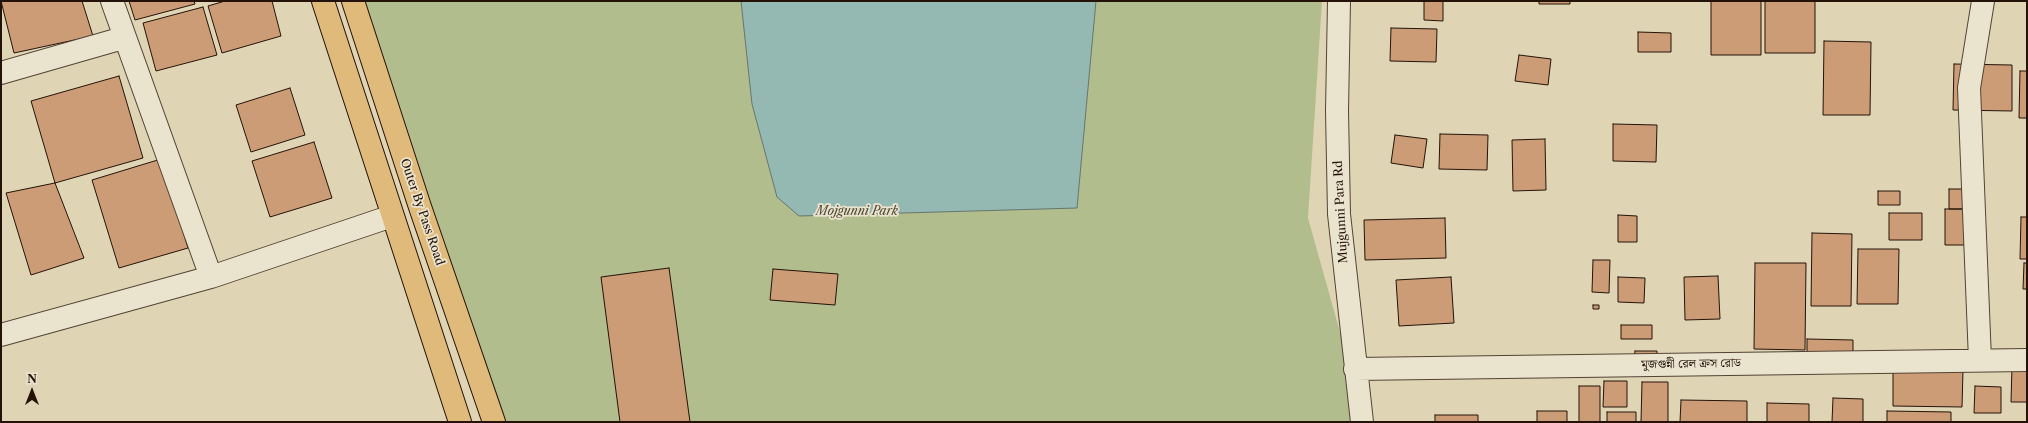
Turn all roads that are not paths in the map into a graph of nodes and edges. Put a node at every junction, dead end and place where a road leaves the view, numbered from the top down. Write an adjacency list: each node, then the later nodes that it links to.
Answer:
1 (112, 1): 6 (street)
2 (323, 1): 8 (main road)
3 (353, 1): 15 (main road, Outer By Pass Road)
4 (1339, 1): 13 (street, Mujgunni Para Rd)
5 (1983, 1): 11 (street)
6 (124, 38): 7 (street); 9 (street)
7 (1, 73)
8 (392, 216): 9 (street); 14 (main road)
9 (210, 277): 10 (street)
10 (1, 334)
11 (1980, 360): 12 (street, মুজগুন্নী রেল ক্রস রোড); 13 (street, মুজগুন্নী রেল ক্রস রোড)
12 (2027, 360)
13 (1355, 369): 16 (street, Mujgunni Para Rd)
14 (460, 422)
15 (494, 422)
16 (1362, 422)

